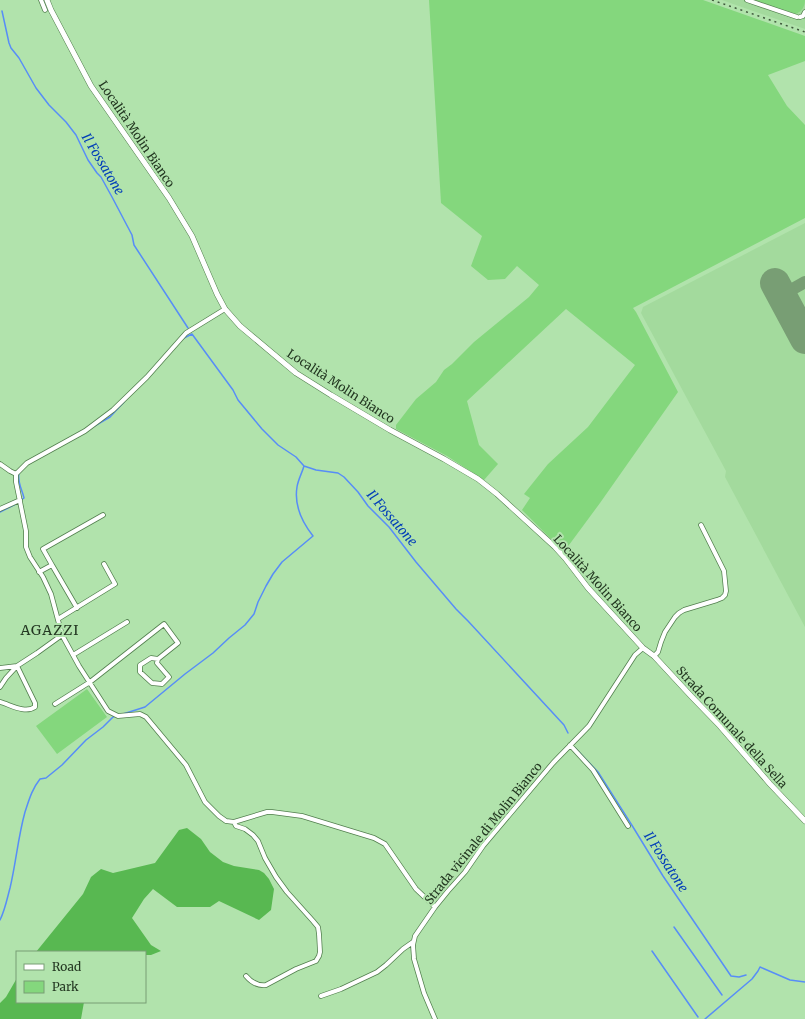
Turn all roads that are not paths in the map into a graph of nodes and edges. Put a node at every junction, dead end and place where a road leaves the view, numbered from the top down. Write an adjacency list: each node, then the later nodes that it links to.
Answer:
1 (41, 0): 4 (street)
2 (47, 0): 6 (street, Località Molin Bianco)
3 (746, 0): 5 (street)
4 (45, 10)
5 (805, 12)
6 (225, 309): 8 (street); 20 (street, Località Molin Bianco)
7 (0, 464): 8 (street)
8 (16, 474): 9 (street)
9 (20, 500): 10 (street); 15 (street)
10 (0, 509)
11 (103, 515): 14 (street)
12 (701, 525): 22 (street)
13 (104, 564): 16 (street)
14 (52, 565): 15 (street); 16 (street)
15 (40, 572): 17 (street)
16 (77, 608): 17 (street)
17 (58, 619): 19 (street)
18 (127, 622): 21 (street)
19 (62, 635): 21 (street); 24 (street)
20 (643, 648): 22 (street, Strada Comunale della Sella); 30 (street, Strada vicinale di Molin Bianco)
21 (73, 655): 26 (street)
22 (654, 656): 31 (street, Strada Comunale della Sella)
23 (158, 659): 23 (street); 26 (street)
24 (17, 666): 25 (street); 27 (street); 28 (street)
25 (0, 668)
26 (90, 682): 29 (street); 32 (street)
27 (0, 687)
28 (0, 702)
29 (55, 704)
30 (570, 745): 33 (street); 34 (street, Strada vicinale di Molin Bianco)
31 (805, 821)
32 (234, 822): 34 (street); 36 (street)
33 (628, 826)
34 (436, 907): 35 (street, Strada vicinale di Molin Bianco)
35 (413, 942): 37 (street); 38 (street)
36 (246, 976)
37 (322, 996)
38 (435, 1019)

